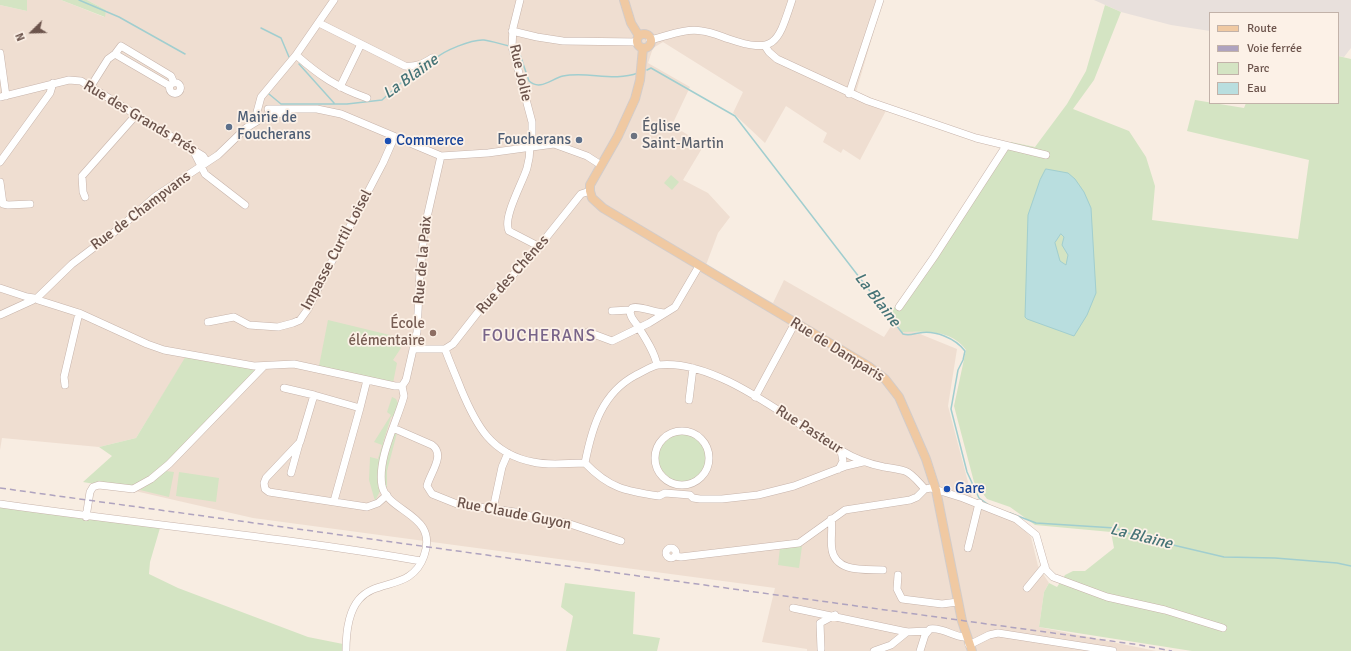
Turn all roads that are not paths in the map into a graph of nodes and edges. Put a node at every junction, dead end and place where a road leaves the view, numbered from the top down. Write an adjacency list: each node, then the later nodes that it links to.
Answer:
1 (334, 0): 6 (street)
2 (520, 0): 7 (street, Rue Jolie)
3 (624, 0): 8 (main road)
4 (792, 0): 11 (street)
5 (880, 0): 21 (street)
6 (319, 23): 10 (street); 14 (street)
7 (512, 31): 8 (street); 29 (street, Rue Jolie)
8 (638, 39): 9 (main road); 12 (main road)
9 (650, 40): 11 (street); 12 (main road)
10 (361, 44): 15 (street); 19 (street)
11 (765, 46): 21 (street)
12 (643, 48): 35 (main road)
13 (0, 53): 22 (street, Rue des Grands Prés)
14 (296, 55): 19 (street); 20 (street)
15 (432, 58)
16 (53, 83): 18 (street, Rue des Grands Prés); 22 (street, Rue des Grands Prés); 34 (street)
17 (172, 85): 18 (street)
18 (91, 86): 26 (street, Rue des Grands Prés)
19 (340, 87): 23 (street)
20 (267, 91): 24 (street); 25 (street)
21 (849, 94): 30 (street)
22 (3, 96)
23 (366, 98)
24 (258, 109): 25 (street); 25 (street); 27 (street)
25 (266, 112): 27 (street); 28 (street)
26 (136, 115): 33 (street, Rue des Grands Prés); 38 (street)
27 (246, 128): 33 (street, Rue des Grands Prés)
28 (394, 138): 32 (street); 55 (street, Impasse Curtil Loisel)
29 (531, 146): 32 (street); 35 (street); 41 (street, Rue Jolie)
30 (1006, 146): 31 (street); 49 (street)
31 (1046, 155)
32 (441, 156): 59 (street, Rue de la Paix)
33 (204, 161): 40 (street); 44 (street, Rue de Champvans)
34 (0, 162)
35 (601, 165): 37 (main road)
36 (0, 182): 39 (street)
37 (590, 190): 41 (street, Rue des Chênes); 42 (main road, Rue de Damparis)
38 (85, 197)
39 (30, 204)
40 (245, 205)
41 (540, 247): 60 (street, Rue des Chênes)
42 (699, 266): 53 (street); 56 (main road, Rue de Damparis)
43 (0, 288): 45 (street)
44 (44, 291): 46 (street, Rue de Champvans); 47 (street)
45 (15, 295): 46 (street); 48 (street)
46 (34, 299): 47 (street); 48 (street, Rue de Champvans)
47 (49, 304): 52 (street)
48 (17, 307): 54 (street, Rue de Champvans)
49 (899, 307)
50 (630, 310): 51 (street); 53 (street); 57 (street)
51 (612, 311)
52 (79, 313): 61 (street); 65 (street)
53 (665, 313): 57 (street)
54 (0, 315)
55 (208, 322)
56 (795, 323): 69 (street); 83 (main road, Rue de Damparis)
57 (639, 328): 58 (street); 62 (street)
58 (588, 332)
59 (414, 349): 60 (street); 66 (street, Rue de la Paix)
60 (445, 349): 75 (street)
61 (264, 366): 64 (street); 91 (street)
62 (657, 366): 63 (street, Rue Pasteur); 76 (street, Rue Pasteur)
63 (693, 368): 69 (street, Rue Pasteur); 70 (street)
64 (367, 380): 66 (street); 71 (street)
65 (65, 385)
66 (402, 386): 72 (street, Rue de la Paix)
67 (284, 388): 68 (street)
68 (314, 395): 71 (street); 73 (street)
69 (755, 397): 74 (street, Rue Pasteur)
70 (689, 400)
71 (360, 408): 87 (street)
72 (393, 428): 86 (street, Rue de la Paix); 90 (street, Rue Claude Guyon)
73 (299, 444): 79 (street); 87 (street)
74 (842, 451): 77 (street, Rue Pasteur); 78 (street)
75 (508, 453): 76 (street); 90 (street)
76 (585, 462): 84 (street)
77 (863, 462): 78 (street); 82 (street, Rue Pasteur)
78 (839, 469): 85 (street)
79 (291, 473)
80 (664, 479): 81 (street); 81 (street); 84 (street)
81 (696, 481): 85 (street)
82 (925, 489): 83 (street); 92 (street)
83 (936, 490): 89 (street); 101 (main road, Rue de Damparis)
84 (665, 493): 85 (street)
85 (690, 495)
86 (387, 496): 87 (street); 96 (street)
87 (334, 501)
88 (0, 504): 91 (street)
89 (979, 504): 94 (street); 97 (street)
90 (493, 509): 93 (street, Rue Claude Guyon)
91 (86, 517): 96 (street)
92 (831, 519): 95 (street); 98 (street)
93 (621, 541)
94 (968, 548)
95 (675, 556)
96 (421, 561): 109 (street)
97 (1044, 566): 100 (street); 104 (street)
98 (883, 570)
99 (898, 575): 101 (street)
100 (1027, 588)
101 (958, 602): 107 (main road, Rue de Damparis)
102 (793, 608): 103 (street)
103 (835, 615): 106 (street); 108 (street)
104 (1223, 628)
105 (927, 631): 106 (street); 107 (street); 111 (street)
106 (907, 632): 110 (street)
107 (969, 644): 112 (street)
108 (821, 649)
109 (346, 651)
110 (874, 651)
111 (920, 651)
112 (1113, 651)

